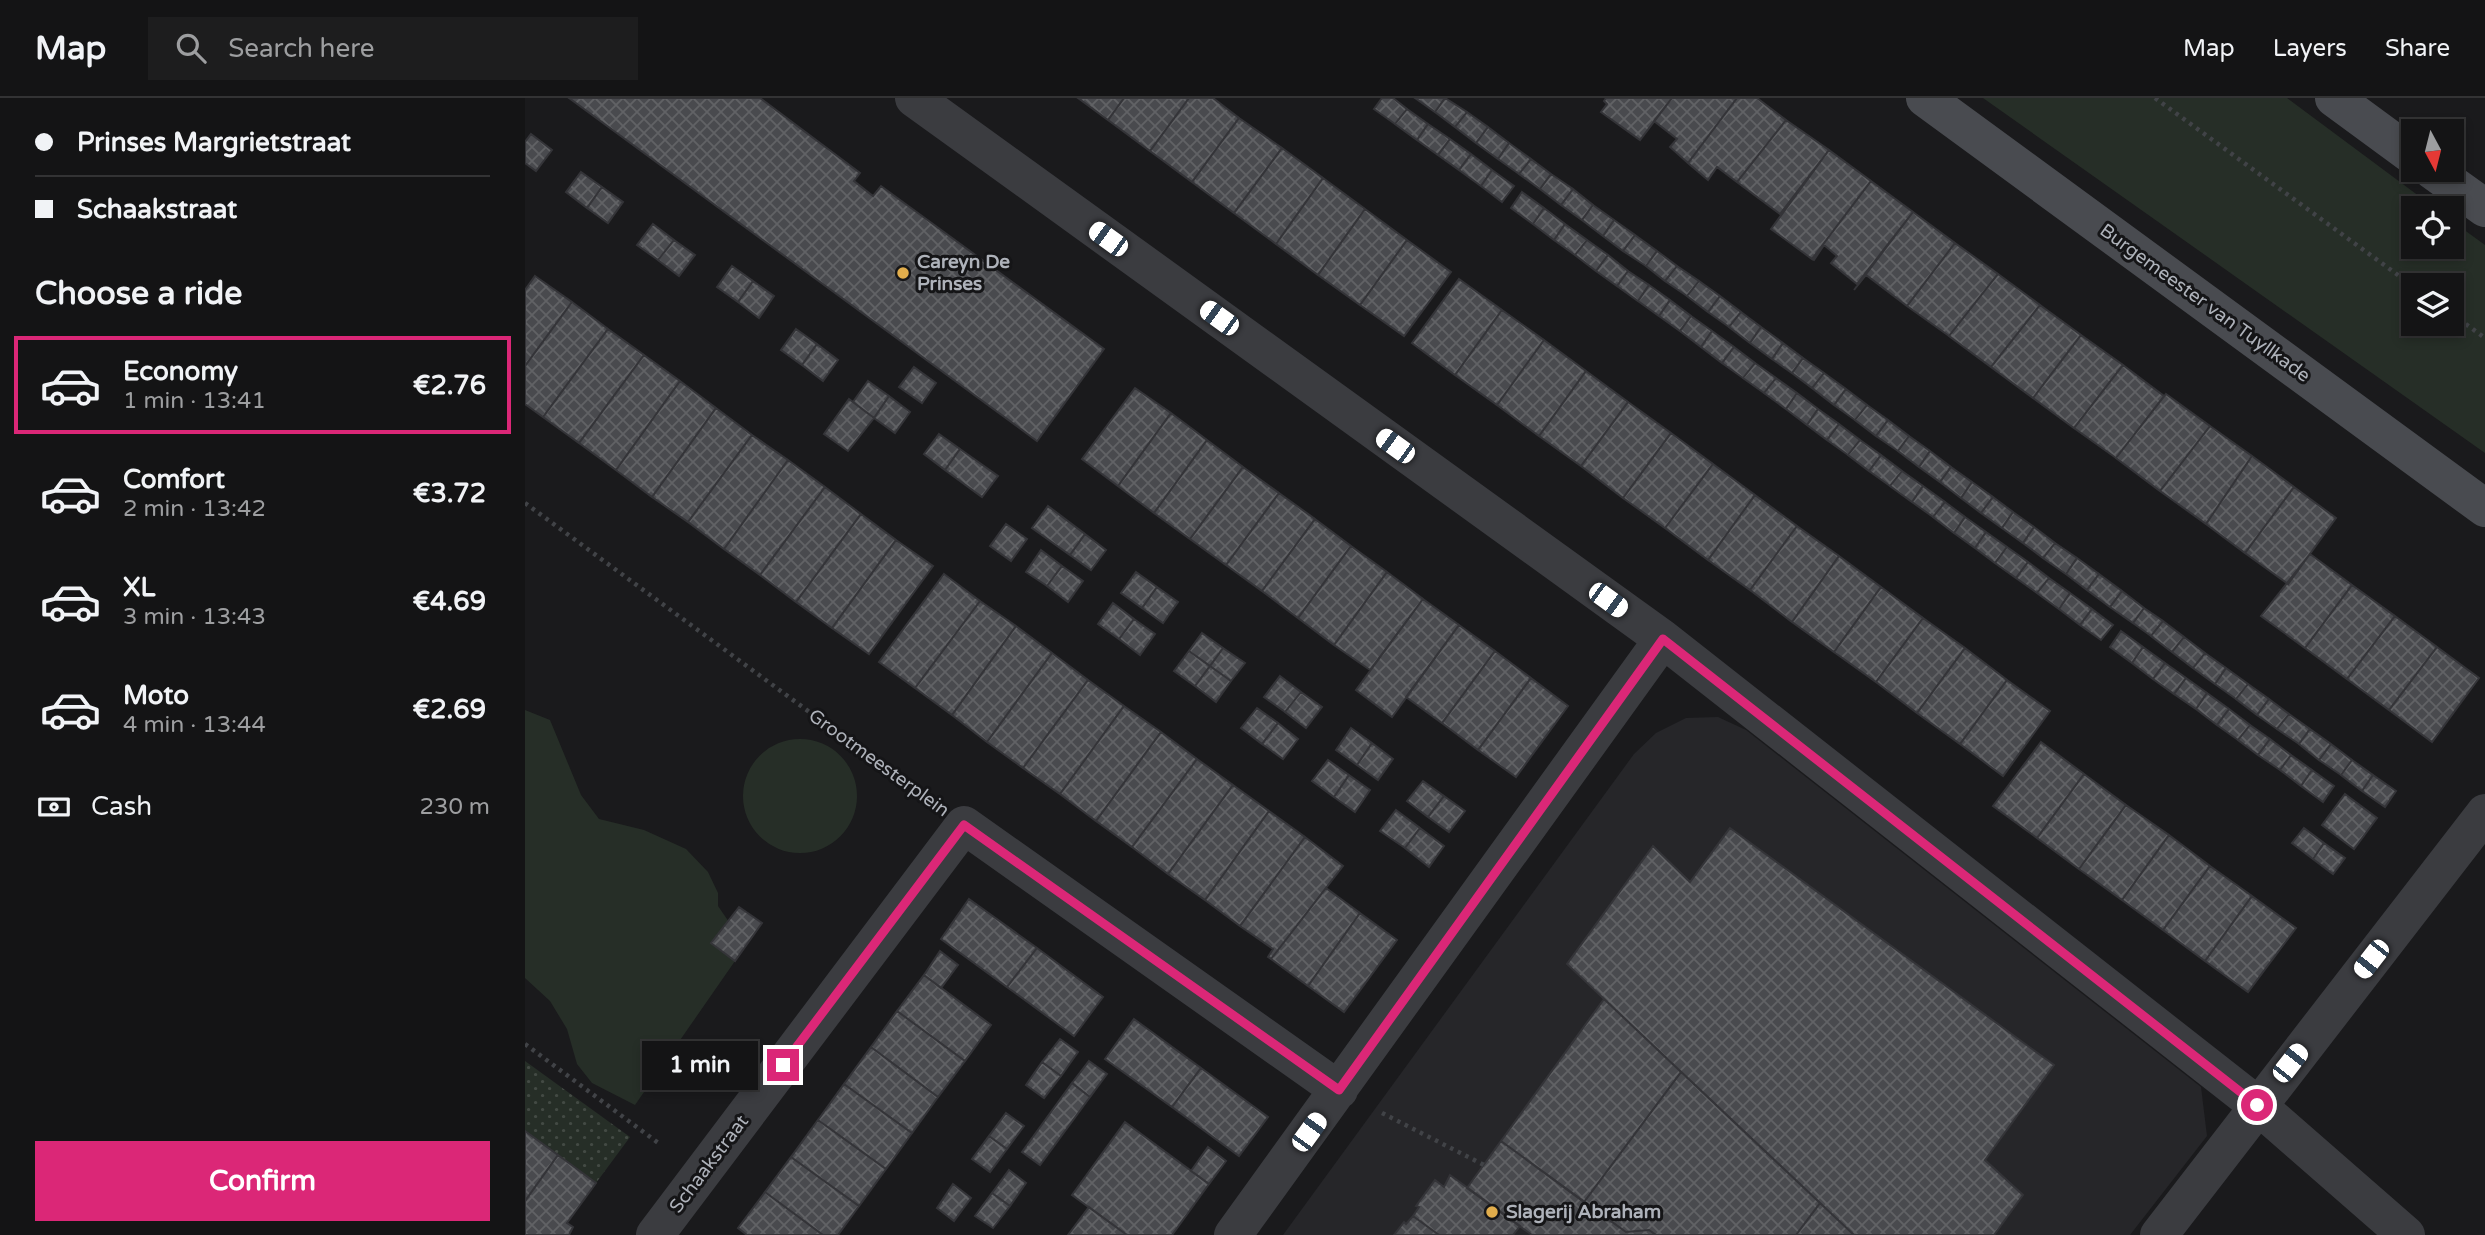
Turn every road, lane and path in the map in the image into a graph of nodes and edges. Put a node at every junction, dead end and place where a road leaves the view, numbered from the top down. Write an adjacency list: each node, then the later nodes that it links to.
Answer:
1 (914, 98): 13 (street)
2 (1924, 98): 12 (street, Burgemeester van Tuyllkade)
3 (2155, 98): 8 (path)
4 (2334, 98): 5 (street)
5 (2401, 147)
6 (2449, 182): 7 (street)
7 (2485, 208)
8 (2401, 277)
9 (2464, 323): 10 (path)
10 (2485, 338)
11 (525, 503): 15 (path, Grootmeesterplein)
12 (2485, 508)
13 (1663, 639): 17 (street); 18 (street)
14 (2485, 813): 18 (street)
15 (964, 825): 17 (street, Grootmeesterplein); 20 (street, Schaakstraat)
16 (525, 1044): 20 (path)
17 (1339, 1090): 19 (path); 22 (street)
18 (2257, 1105): 23 (street); 24 (street)
19 (1484, 1165)
20 (701, 1174): 21 (street, Schaakstraat)
21 (655, 1235)
22 (1233, 1235)
23 (2158, 1235)
24 (2406, 1235)

